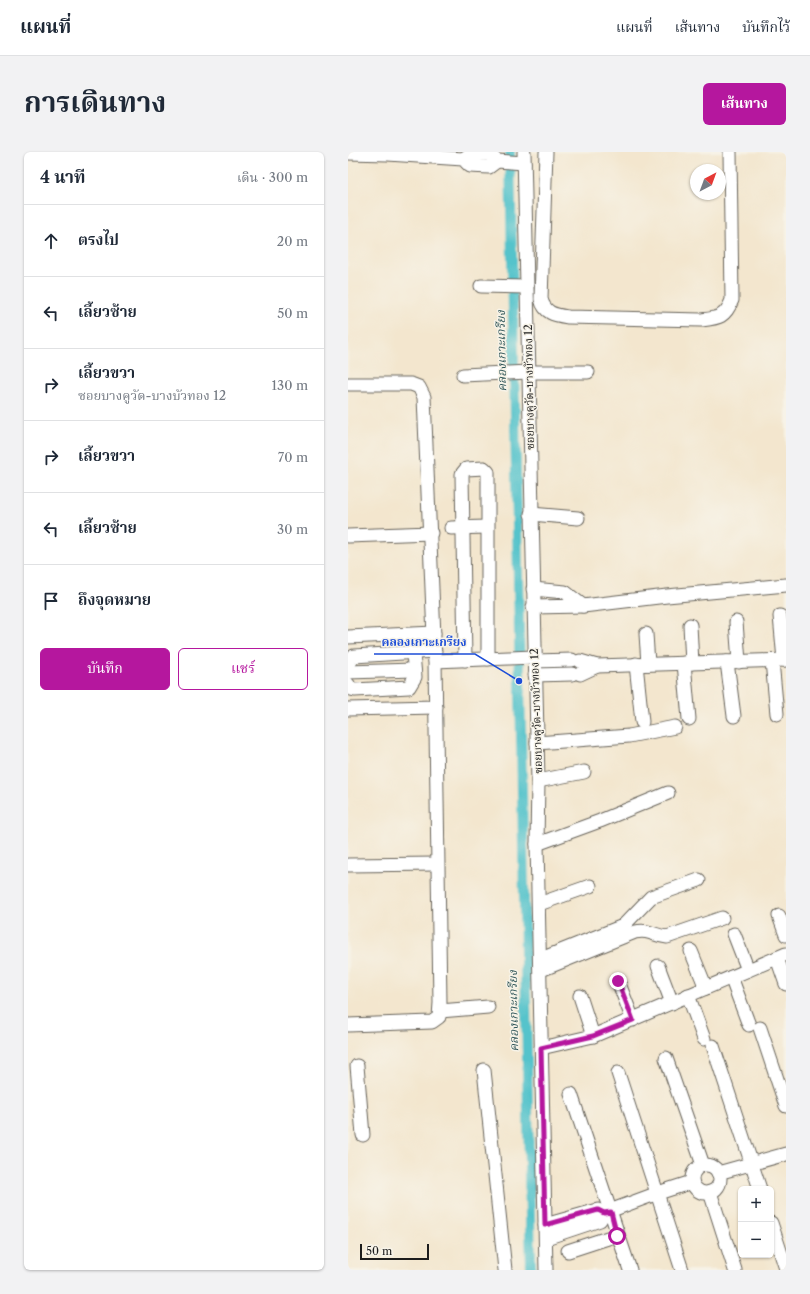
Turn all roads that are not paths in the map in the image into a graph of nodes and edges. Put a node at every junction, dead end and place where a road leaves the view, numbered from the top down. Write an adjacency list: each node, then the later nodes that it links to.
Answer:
1 (546, 152): 2 (street)
2 (730, 152)
3 (348, 153): 4 (street)
4 (520, 159): 6 (street, ซอยบางคูวัด-บางบัวทอง 12)
5 (481, 286): 6 (street)
6 (520, 287): 7 (street, ซอยบางคูวัด-บางบัวทอง 12)
7 (523, 372): 8 (street); 9 (street); 11 (street, ซอยบางคูวัด-บางบัวทอง 12)
8 (588, 372)
9 (463, 375)
10 (348, 384): 15 (street)
11 (531, 514): 12 (street); 18 (street, ซอยบางคูวัด-บางบัวทอง 12)
12 (578, 518)
13 (488, 527): 14 (street); 14 (street); 30 (street)
14 (458, 528): 31 (street)
15 (431, 533): 16 (street); 24 (street)
16 (348, 536)
17 (786, 585): 19 (street)
18 (533, 589): 19 (street); 20 (street, ซอยบางคูวัด-บางบัวทอง 12)
19 (583, 606): 20 (street)
20 (533, 607): 29 (street, ซอยบางคูวัด-บางบัวทอง 12)
21 (780, 616): 32 (street)
22 (736, 622): 33 (street)
23 (690, 625): 34 (street)
24 (434, 633): 26 (street); 28 (street)
25 (646, 634): 35 (street)
26 (348, 637)
27 (413, 652): 28 (street); 37 (street); 38 (street)
28 (435, 656): 31 (street); 41 (street)
29 (530, 658): 30 (street); 36 (street); 39 (street, ซอยบางคูวัด-บางบัวทอง 12)
30 (488, 659): 31 (street)
31 (465, 660)
32 (781, 661): 33 (street); 43 (street)
33 (733, 662): 34 (street); 44 (street)
34 (688, 663): 35 (street); 45 (street)
35 (642, 664): 36 (street); 46 (street)
36 (598, 666): 39 (street)
37 (348, 670): 38 (street)
38 (414, 670): 40 (street)
39 (534, 675): 48 (street, ซอยบางคูวัด-บางบัวทอง 12)
40 (348, 684)
41 (436, 707): 42 (street); 53 (street)
42 (348, 709)
43 (777, 714)
44 (734, 716)
45 (689, 719)
46 (642, 722)
47 (675, 727): 48 (street)
48 (537, 743): 50 (street, ซอยบางคูวัด-บางบัวทอง 12)
49 (584, 772): 50 (street)
50 (538, 781): 52 (street, ซอยบางคูวัด-บางบัวทอง 12)
51 (668, 793): 52 (street)
52 (537, 844): 57 (street, ซอยบางคูวัด-บางบัวทอง 12)
53 (437, 864): 54 (street); 75 (street)
54 (348, 865)
55 (699, 880): 64 (street)
56 (590, 886): 57 (street)
57 (539, 904): 64 (street, ซอยบางคูวัด-บางบัวทอง 12)
58 (779, 916): 61 (street)
59 (722, 918): 64 (street)
60 (734, 934): 66 (street)
61 (786, 935)
62 (691, 951): 70 (street)
63 (781, 956): 66 (street); 69 (street)
64 (541, 964): 79 (street, ซอยบางคูวัด-บางบัวทอง 12)
65 (658, 966): 73 (street)
66 (748, 970): 67 (street)
67 (731, 978): 70 (street); 86 (street)
68 (618, 981): 76 (street)
69 (786, 984)
70 (706, 988): 72 (street)
71 (580, 996): 78 (street)
72 (688, 996): 73 (street); 89 (street)
73 (672, 1003): 76 (street)
74 (488, 1007): 75 (street)
75 (440, 1011): 77 (street)
76 (633, 1020): 78 (street)
77 (348, 1025)
78 (593, 1036): 79 (street)
79 (541, 1048): 97 (street, ซอยบางคูวัด-บางบัวทอง 12)
80 (666, 1058): 90 (street)
81 (357, 1066): 84 (street)
82 (484, 1070): 103 (street)
83 (618, 1073): 95 (street)
84 (353, 1092): 87 (street)
85 (571, 1094): 96 (street)
86 (786, 1106)
87 (363, 1135)
88 (786, 1154): 89 (street)
89 (752, 1164): 91 (street); 93 (street)
90 (703, 1165): 91 (street); 92 (street)
91 (718, 1174): 94 (street)
92 (692, 1182): 94 (street); 95 (street)
93 (759, 1186)
94 (710, 1192): 107 (street)
95 (658, 1193): 96 (street); 106 (street)
96 (608, 1212): 97 (street); 99 (street); 100 (street)
97 (545, 1225): 100 (street, ซอยบางคูวัด-บางบัวทอง 12)
98 (774, 1232): 102 (street)
99 (617, 1236): 101 (street); 105 (street)
100 (546, 1238): 104 (street, ซอยบางคูวัด-บางบัวทอง 12)
101 (568, 1251)
102 (786, 1269)
103 (505, 1270)
104 (546, 1270)
105 (630, 1270)
106 (682, 1270)
107 (735, 1270)

